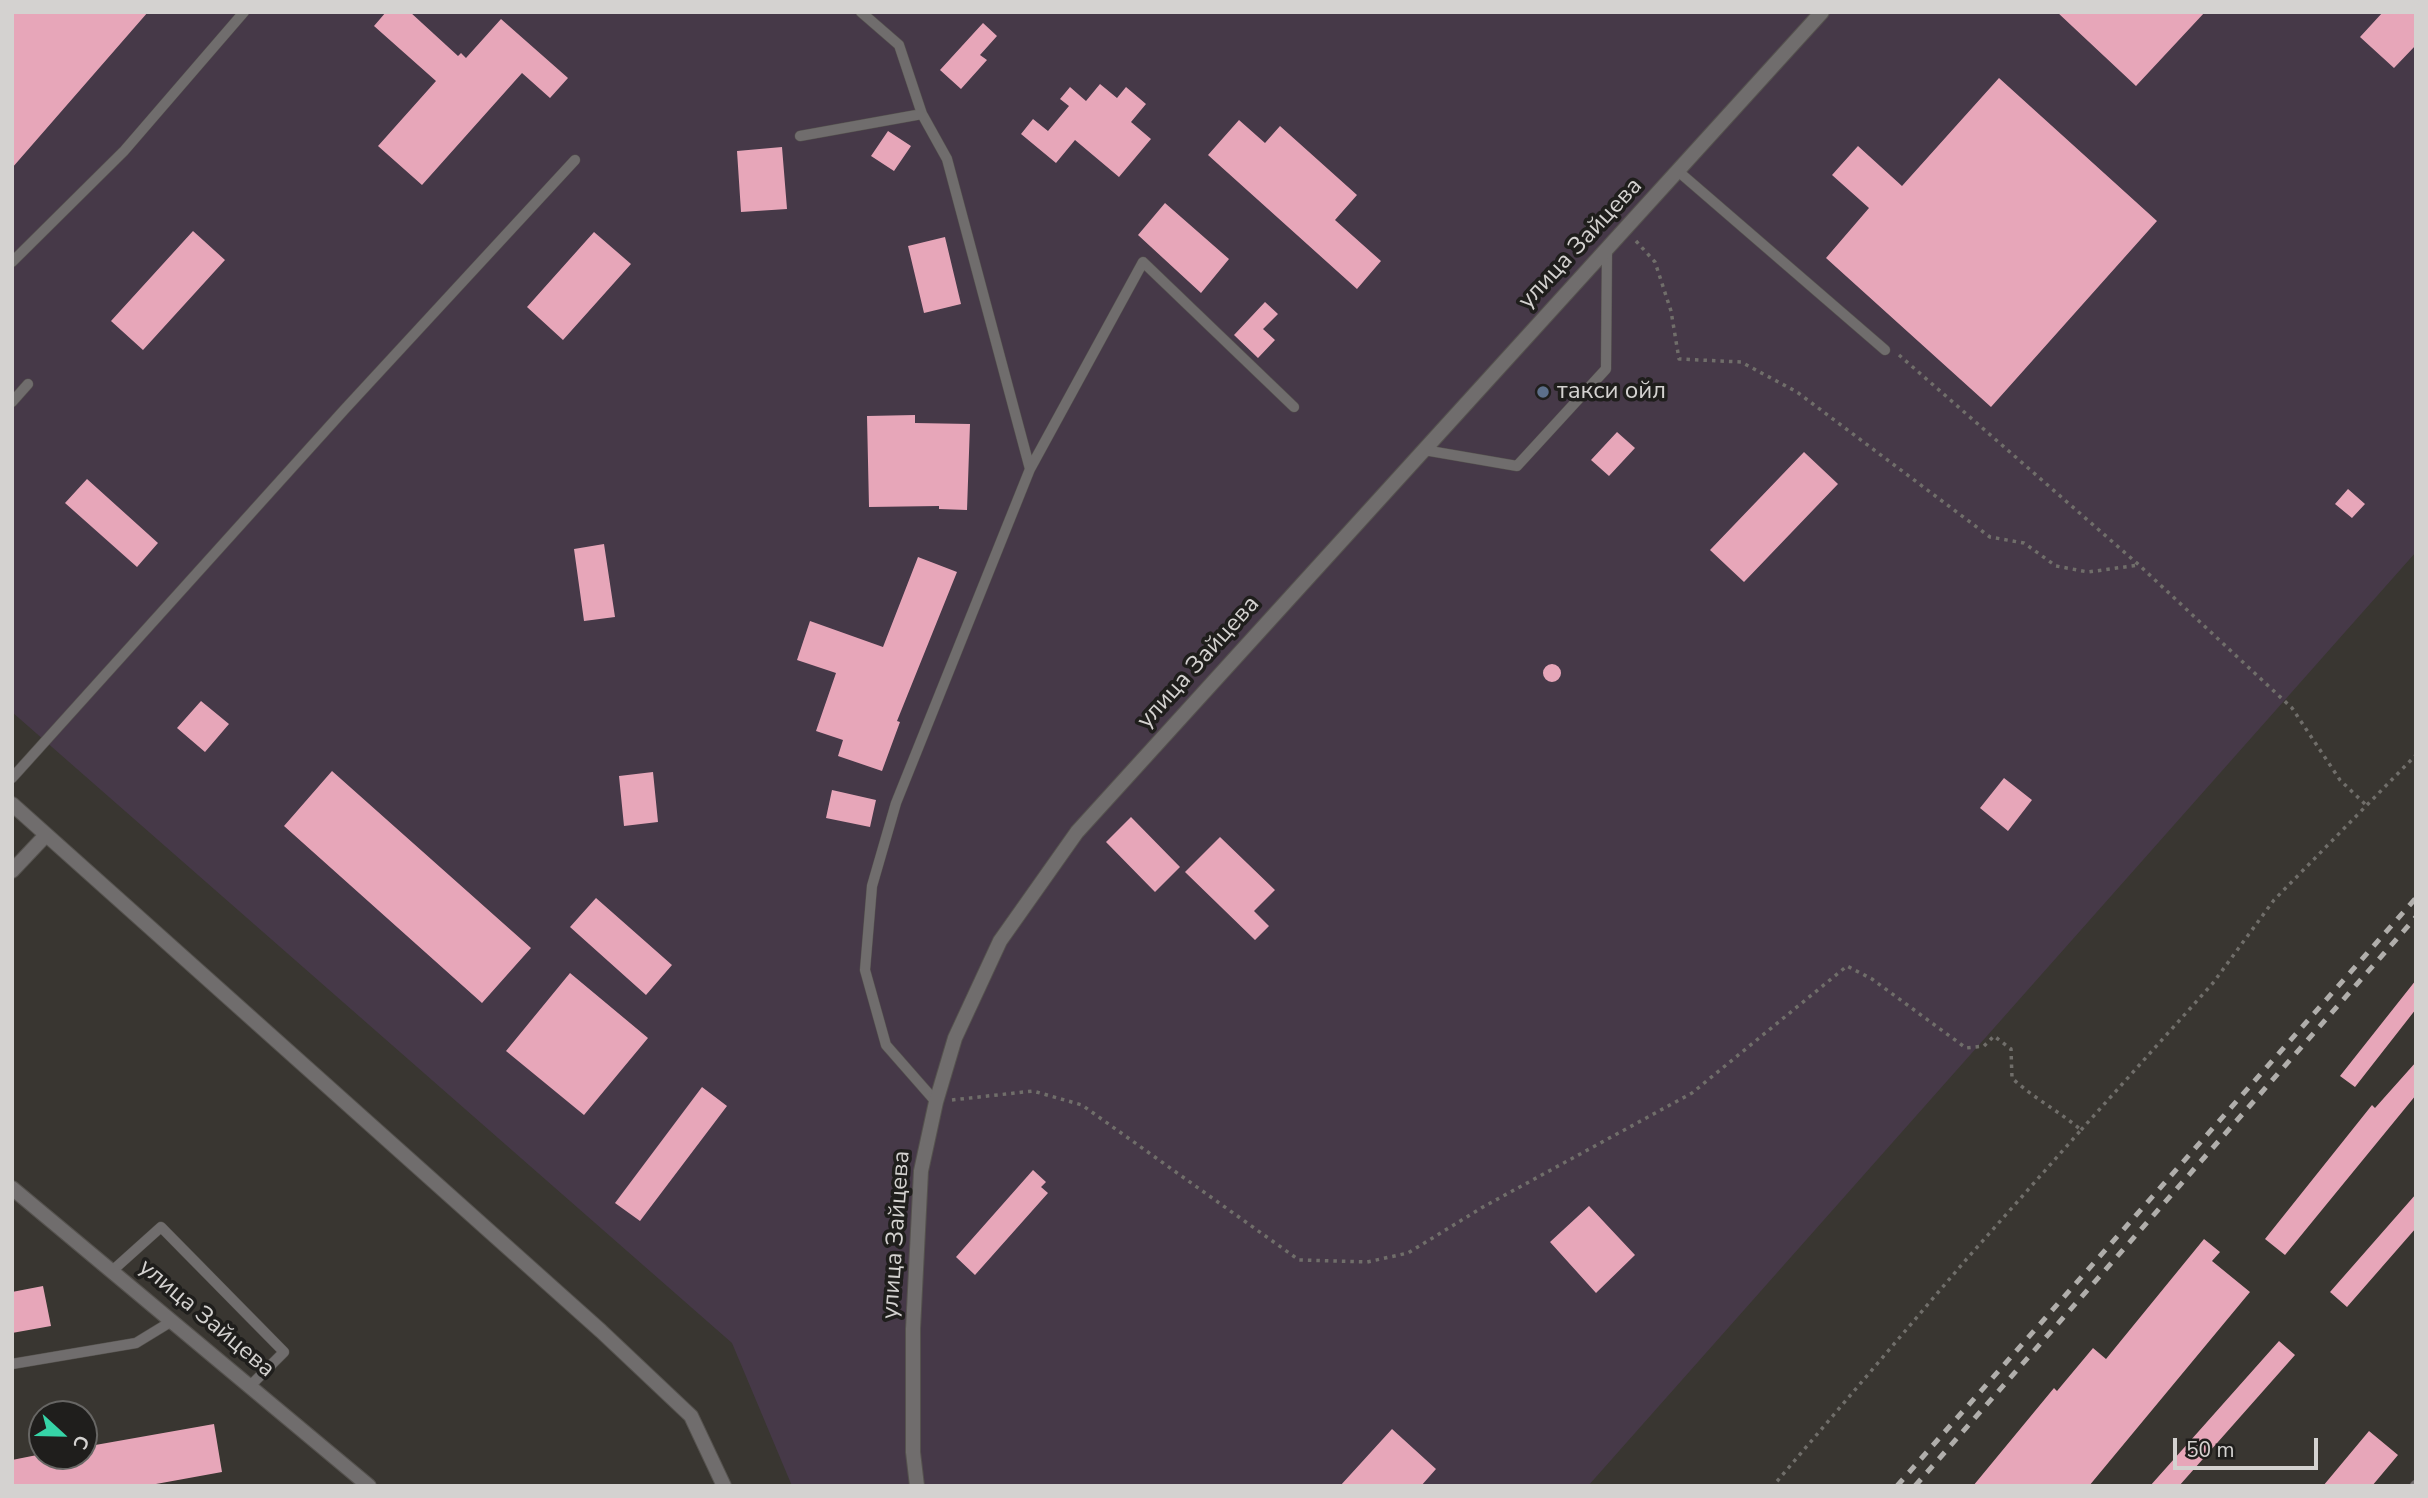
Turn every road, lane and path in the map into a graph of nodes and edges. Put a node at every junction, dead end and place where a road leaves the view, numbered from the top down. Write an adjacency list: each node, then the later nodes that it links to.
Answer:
1 (244, 12): 10 (lane)
2 (861, 12): 4 (lane)
3 (1822, 12): 7 (street, улица Зайцева)
4 (922, 114): 5 (lane); 16 (lane)
5 (800, 136)
6 (575, 160): 19 (lane)
7 (1679, 172): 8 (street, улица Зайцева); 11 (lane)
8 (1624, 229): 9 (street, улица Зайцева); 17 (path)
9 (1607, 248): 15 (street, улица Зайцева); 15 (lane)
10 (12, 262)
11 (1885, 350): 17 (path)
12 (28, 384): 13 (lane)
13 (12, 402)
14 (1294, 407): 16 (lane)
15 (1424, 450): 24 (street, улица Зайцева)
16 (1030, 470): 24 (lane)
17 (2139, 565): 21 (path)
18 (2416, 755): 21 (path)
19 (12, 778)
20 (12, 804): 22 (street)
21 (2367, 806): 25 (path)
22 (46, 835): 23 (street); 32 (street)
23 (12, 871)
24 (936, 1102): 25 (path); 33 (street, улица Зайцева)
25 (2081, 1130): 34 (path)
26 (12, 1188): 27 (street, улица Зайцева)
27 (112, 1271): 28 (street, улица Зайцева); 30 (lane)
28 (172, 1321): 29 (lane); 30 (street, улица Зайцева)
29 (12, 1364)
30 (250, 1386): 31 (street, улица Зайцева)
31 (368, 1486)
32 (724, 1486)
33 (917, 1486)
34 (1773, 1486)

